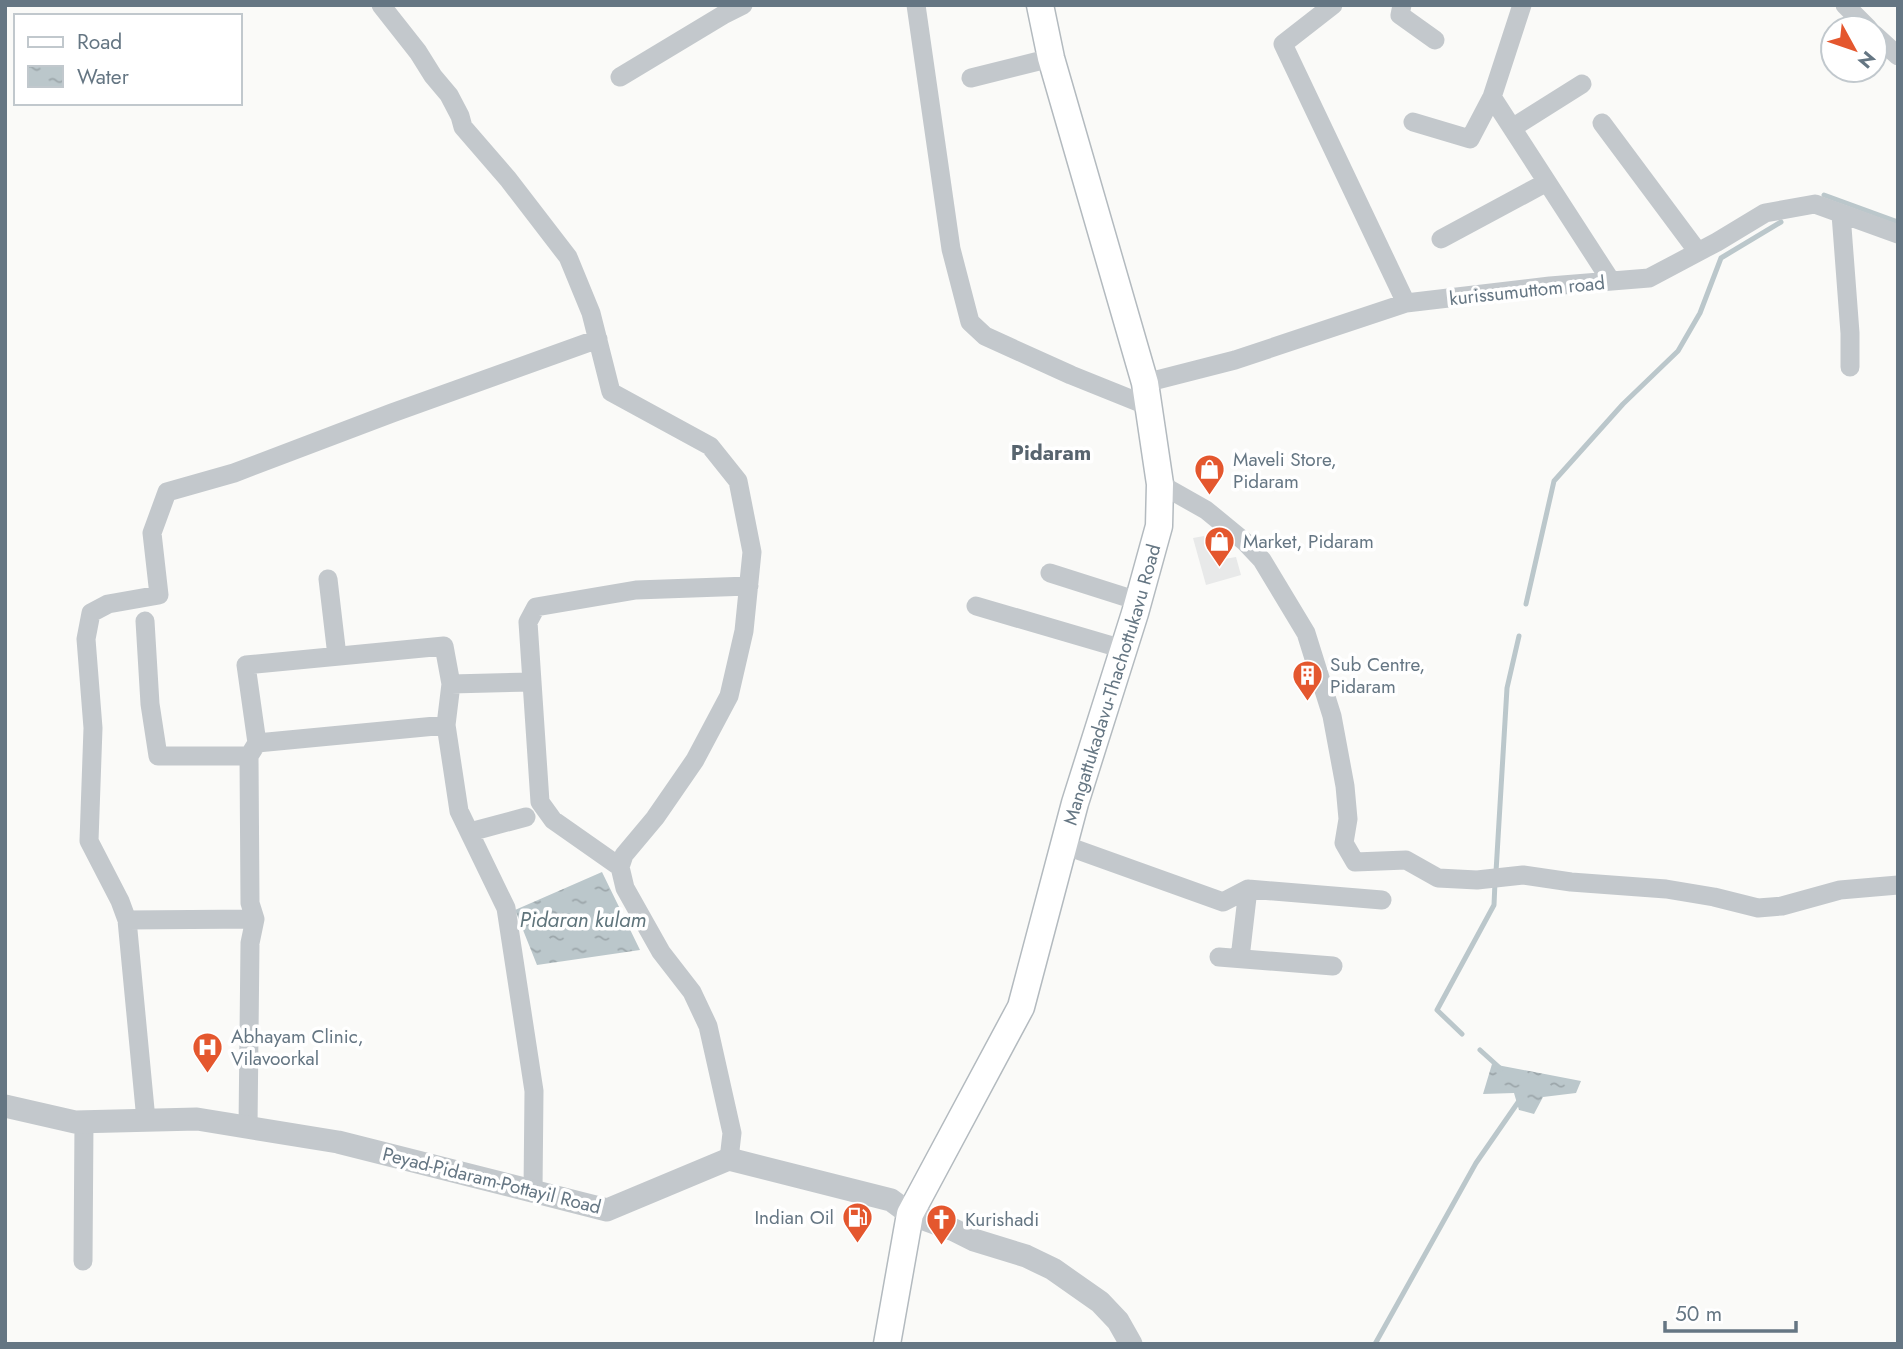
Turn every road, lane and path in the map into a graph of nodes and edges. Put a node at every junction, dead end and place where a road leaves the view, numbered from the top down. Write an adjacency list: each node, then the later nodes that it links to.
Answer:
1 (381, 5): 24 (street)
2 (743, 5): 10 (street)
3 (916, 5): 26 (street)
4 (1040, 5): 9 (main road, Mangattukadavu-Thachottukavu Road)
5 (1333, 5): 23 (street)
6 (1402, 5): 8 (street)
7 (1522, 5): 13 (street)
8 (1435, 40)
9 (1051, 58): 11 (street); 26 (main road, Mangattukadavu-Thachottukavu Road)
10 (620, 77)
11 (971, 78)
12 (1582, 84): 16 (street)
13 (1492, 97): 14 (street); 16 (street)
14 (1413, 122)
15 (1601, 123): 21 (street)
16 (1512, 128): 17 (street)
17 (1547, 182): 20 (street); 22 (street)
18 (1841, 214): 19 (street, kurissumuttom road); 21 (street, kurissumuttom road); 25 (street)
19 (1898, 234)
20 (1441, 239)
21 (1698, 252): 22 (street, kurissumuttom road)
22 (1611, 281): 23 (street, kurissumuttom road)
23 (1406, 303): 26 (street, kurissumuttom road)
24 (598, 339): 30 (street); 48 (street)
25 (1850, 367)
26 (1147, 395): 27 (main road, Mangattukadavu-Thachottukavu Road)
27 (1160, 484): 31 (main road, Mangattukadavu-Thachottukavu Road); 44 (street)
28 (1050, 573): 31 (street)
29 (328, 579): 35 (street)
30 (748, 586): 36 (street); 43 (street)
31 (1138, 601): 34 (main road, Mangattukadavu-Thachottukavu Road)
32 (976, 606): 34 (street)
33 (145, 621): 39 (street)
34 (1123, 649): 42 (main road, Mangattukadavu-Thachottukavu Road)
35 (337, 656): 37 (street); 39 (street)
36 (532, 682): 37 (street); 43 (street)
37 (451, 684): 38 (street)
38 (446, 725): 39 (street); 41 (street)
39 (253, 749): 47 (street)
40 (526, 817): 41 (street)
41 (470, 832): 57 (street)
42 (1064, 845): 45 (street); 58 (main road, Mangattukadavu-Thachottukavu Road)
43 (620, 867): 56 (street)
44 (1898, 885)
45 (1248, 889): 46 (street); 50 (street)
46 (1382, 900)
47 (255, 919): 48 (street); 55 (street)
48 (127, 920): 53 (street)
49 (1219, 957): 50 (street)
50 (1240, 958): 51 (street)
51 (1334, 966)
52 (5, 1106): 54 (street, Peyad-Pidaram-Pottayil Road)
53 (146, 1121): 54 (street, Peyad-Pidaram-Pottayil Road); 55 (street, Peyad-Pidaram-Pottayil Road)
54 (84, 1122): 59 (street)
55 (248, 1127): 57 (street, Peyad-Pidaram-Pottayil Road)
56 (730, 1159): 57 (street, Peyad-Pidaram-Pottayil Road); 58 (street)
57 (533, 1191)
58 (910, 1214): 60 (main road, Mangattukadavu-Thachottukavu Road); 61 (street)
59 (83, 1261)
60 (887, 1344)
61 (1131, 1344)

